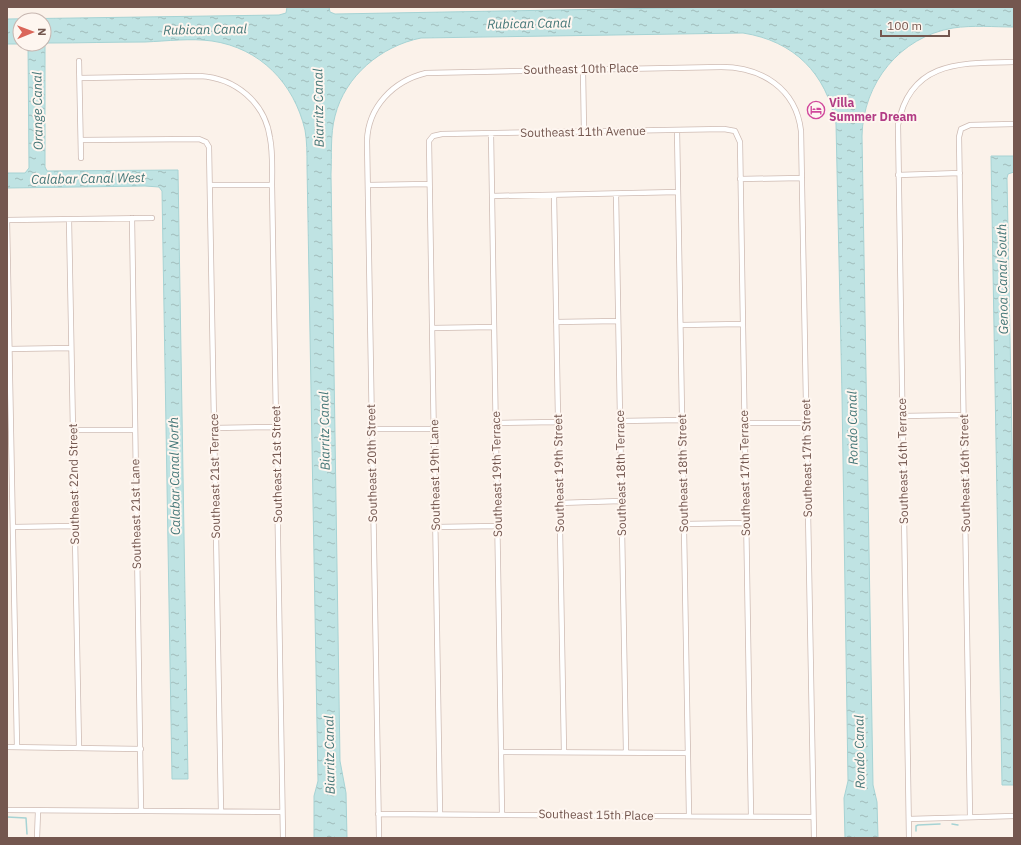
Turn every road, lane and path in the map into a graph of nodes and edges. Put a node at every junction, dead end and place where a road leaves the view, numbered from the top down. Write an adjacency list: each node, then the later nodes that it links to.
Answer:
1 (79, 61): 4 (street)
2 (1014, 62): 16 (street, Southeast 16th Terrace)
3 (583, 70): 5 (street, Southeast 10th Place); 6 (street, Southeast 10th Place); 10 (street)
4 (80, 78): 13 (street); 20 (street, Southeast 21st Street)
5 (777, 85): 17 (street, Southeast 17th Street)
6 (387, 94): 21 (street, Southeast 20th Street)
7 (1014, 124): 15 (street, Southeast 16th Street)
8 (677, 130): 9 (street, Southeast 11th Avenue); 10 (street, Southeast 11th Avenue); 23 (street, Southeast 18th Street)
9 (735, 131): 18 (street, Southeast 17th Terrace)
10 (584, 132): 11 (street, Southeast 11th Avenue)
11 (491, 134): 12 (street, Southeast 11th Avenue); 26 (street, Southeast 19th Terrace)
12 (432, 137): 19 (street, Southeast 19th Lane)
13 (81, 140): 14 (street); 22 (street, Southeast 21st Terrace)
14 (81, 158)
15 (960, 173): 16 (street); 39 (street, Southeast 16th Street)
16 (898, 175): 40 (street, Southeast 16th Terrace)
17 (802, 178): 18 (street); 46 (street, Southeast 17th Street)
18 (740, 179): 33 (street, Southeast 17th Terrace)
19 (429, 184): 21 (street); 36 (street, Southeast 19th Lane)
20 (272, 185): 22 (street); 47 (street, Southeast 21st Street)
21 (368, 185): 49 (street, Southeast 20th Street)
22 (210, 186): 48 (street, Southeast 21st Terrace)
23 (678, 192): 24 (street); 34 (street, Southeast 18th Street)
24 (616, 194): 25 (street); 31 (street, Southeast 18th Terrace)
25 (554, 195): 26 (street); 32 (street, Southeast 19th Street)
26 (492, 196): 35 (street, Southeast 19th Terrace)
27 (132, 218): 28 (street); 30 (street); 52 (street, Southeast 21st Lane)
28 (152, 218)
29 (7, 220): 30 (street); 38 (street)
30 (69, 220): 37 (street, Southeast 22nd Street)
31 (618, 321): 32 (street); 42 (street, Southeast 18th Terrace)
32 (556, 322): 43 (street, Southeast 19th Street)
33 (742, 324): 34 (street); 45 (street, Southeast 17th Terrace)
34 (681, 325): 41 (street, Southeast 18th Street)
35 (494, 327): 36 (street); 44 (street, Southeast 19th Terrace)
36 (432, 328): 50 (street, Southeast 19th Lane)
37 (71, 348): 38 (street); 51 (street, Southeast 22nd Street)
38 (9, 349): 53 (street)
39 (964, 415): 40 (street); 82 (street, Southeast 16th Street)
40 (902, 416): 83 (street, Southeast 16th Terrace)
41 (682, 420): 42 (street); 57 (street, Southeast 18th Street)
42 (620, 421): 54 (street, Southeast 18th Terrace)
43 (558, 422): 44 (street); 55 (street, Southeast 19th Street)
44 (496, 423): 59 (street, Southeast 19th Terrace)
45 (744, 423): 46 (street); 56 (street, Southeast 17th Terrace)
46 (806, 423): 81 (street, Southeast 17th Street)
47 (276, 427): 48 (street); 74 (street, Southeast 21st Street)
48 (214, 428): 73 (street, Southeast 21st Terrace)
49 (372, 429): 50 (street); 76 (street, Southeast 20th Street)
50 (434, 429): 61 (street, Southeast 19th Lane)
51 (73, 430): 52 (street); 58 (street, Southeast 22nd Street)
52 (135, 430): 65 (street, Southeast 21st Lane)
53 (9, 432): 60 (street)
54 (621, 501): 55 (street); 68 (street, Southeast 18th Terrace)
55 (559, 503): 67 (street, Southeast 19th Street)
56 (746, 523): 57 (street); 79 (street, Southeast 17th Terrace)
57 (684, 524): 69 (street, Southeast 18th Street)
58 (74, 526): 60 (street); 64 (street, Southeast 22nd Street)
59 (497, 526): 61 (street); 66 (street, Southeast 19th Terrace)
60 (13, 527): 63 (street)
61 (436, 527): 75 (street, Southeast 19th Lane)
62 (7, 747): 63 (street)
63 (17, 747): 64 (street)
64 (79, 748): 65 (street)
65 (141, 749): 72 (street, Southeast 21st Lane)
66 (501, 752): 67 (street); 77 (street, Southeast 19th Terrace)
67 (564, 752): 68 (street)
68 (626, 752): 69 (street)
69 (688, 753): 78 (street, Southeast 18th Street)
70 (7, 810): 71 (street)
71 (38, 810): 72 (street); 84 (street)
72 (142, 810): 73 (street)
73 (220, 811): 74 (street)
74 (282, 812): 85 (street, Southeast 21st Street)
75 (440, 813): 76 (street, Southeast 15th Place); 77 (street, Southeast 15th Place)
76 (378, 814): 86 (street, Southeast 20th Street)
77 (502, 814): 78 (street, Southeast 15th Place)
78 (689, 815): 79 (street, Southeast 15th Place)
79 (751, 816): 81 (street, Southeast 15th Place)
80 (1014, 816): 82 (street)
81 (813, 817): 87 (street, Southeast 17th Street)
82 (970, 817): 83 (street)
83 (909, 819): 88 (street, Southeast 16th Terrace)
84 (37, 838)
85 (282, 838)
86 (379, 838)
87 (814, 838)
88 (909, 838)

